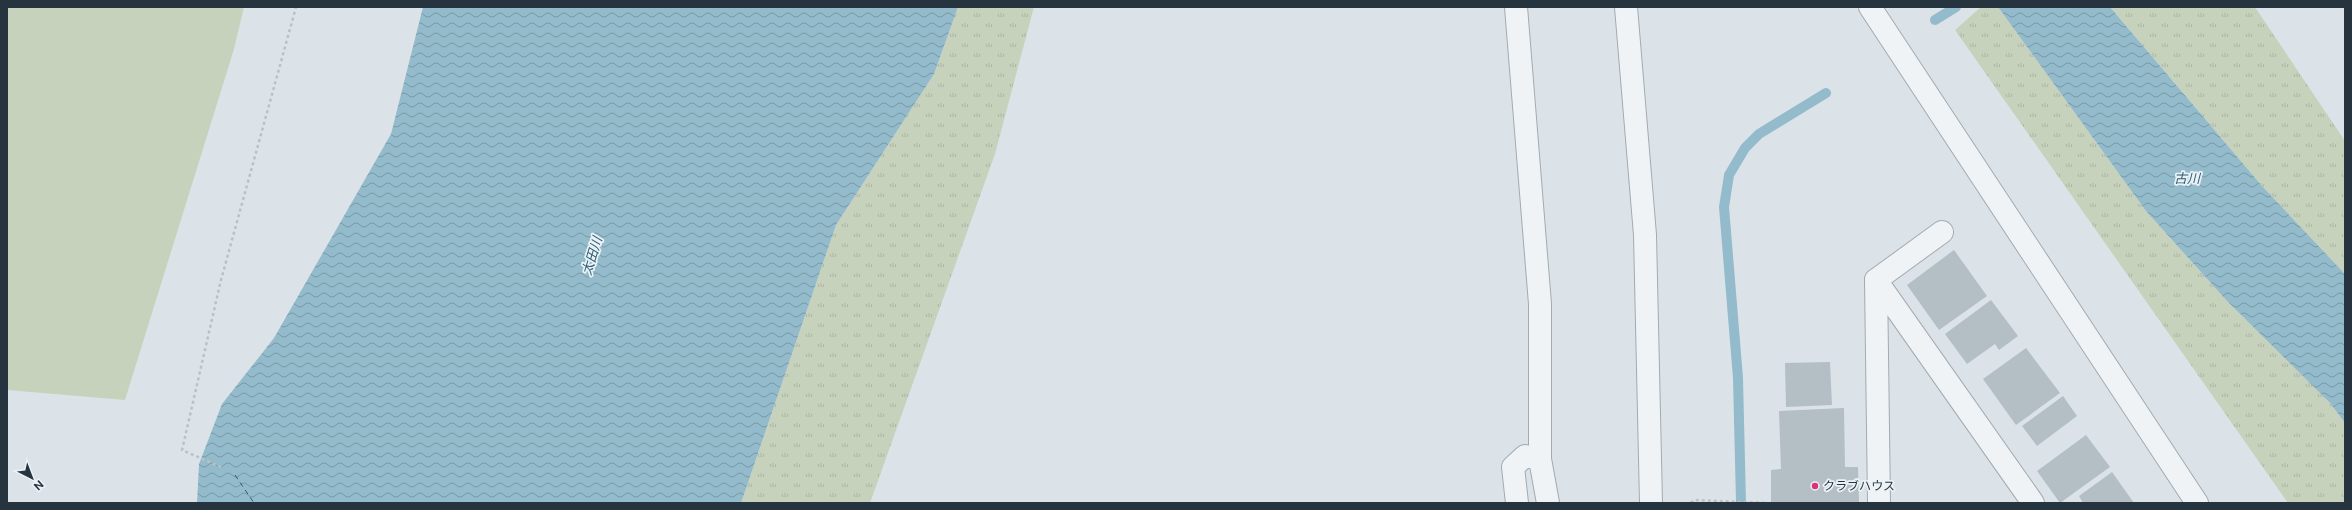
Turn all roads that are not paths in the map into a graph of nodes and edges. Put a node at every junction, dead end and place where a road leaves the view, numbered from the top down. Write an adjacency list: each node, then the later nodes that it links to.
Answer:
1 (1516, 7): 6 (street)
2 (1626, 7): 9 (street)
3 (1870, 7): 12 (street)
4 (1942, 232): 5 (street)
5 (1876, 280): 10 (street); 11 (street)
6 (1540, 459): 7 (street); 8 (street)
7 (1517, 503)
8 (1548, 503)
9 (1651, 503)
10 (1879, 503)
11 (2033, 503)
12 (2197, 503)

